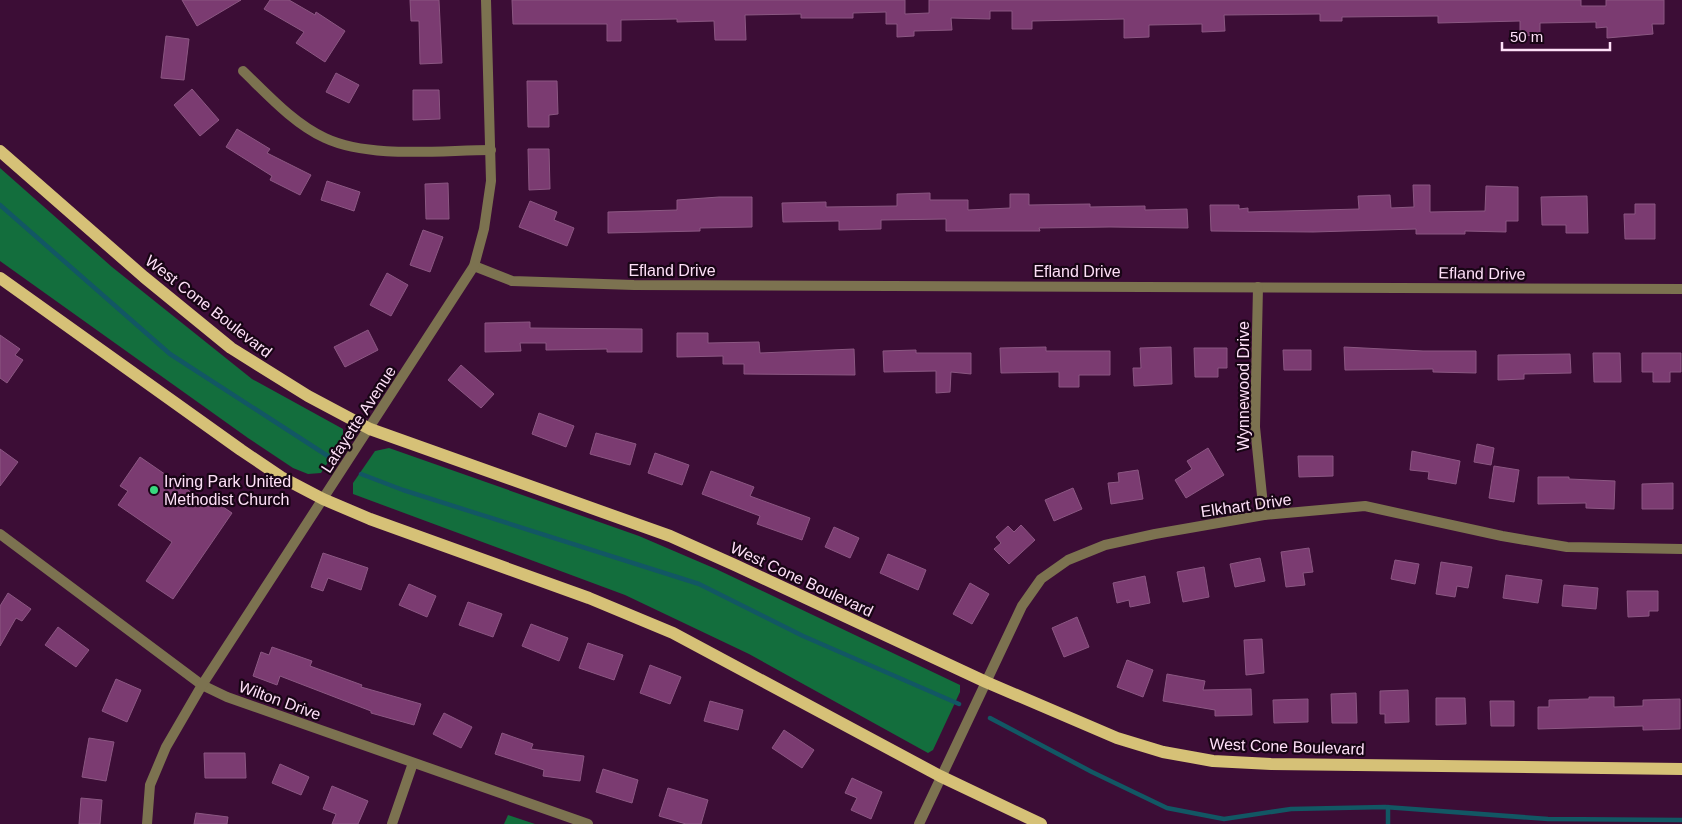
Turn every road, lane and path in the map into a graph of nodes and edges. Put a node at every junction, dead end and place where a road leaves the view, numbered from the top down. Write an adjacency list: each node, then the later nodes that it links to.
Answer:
1 (486, 0): 3 (street, Lafayette Avenue)
2 (243, 70): 3 (street)
3 (491, 150): 5 (street, Lafayette Avenue)
4 (0, 151): 9 (main road, West Cone Boulevard)
5 (474, 266): 7 (street, Efland Drive); 9 (street, Lafayette Avenue)
6 (0, 278): 10 (main road)
7 (1258, 287): 8 (street, Efland Drive); 11 (street, Wynnewood Drive)
8 (1682, 290)
9 (370, 429): 10 (street, Lafayette Avenue); 14 (main road, West Cone Boulevard)
10 (323, 500): 15 (street, Lafayette Avenue); 18 (main road)
11 (1264, 515): 13 (street, Elkhart Drive); 14 (street, Elkhart Drive)
12 (0, 534): 15 (street, Wilton Drive)
13 (1682, 549)
14 (986, 682): 17 (main road, West Cone Boulevard); 18 (street, Elkhart Drive)
15 (202, 686): 16 (street, Wilton Drive); 19 (street, Lafayette Avenue)
16 (413, 763): 20 (street); 21 (street, Wilton Drive)
17 (1682, 769)
18 (940, 776): 22 (street, Elkhart Drive); 23 (main road)
19 (147, 824)
20 (392, 824)
21 (588, 824)
22 (918, 824)
23 (1041, 824)

